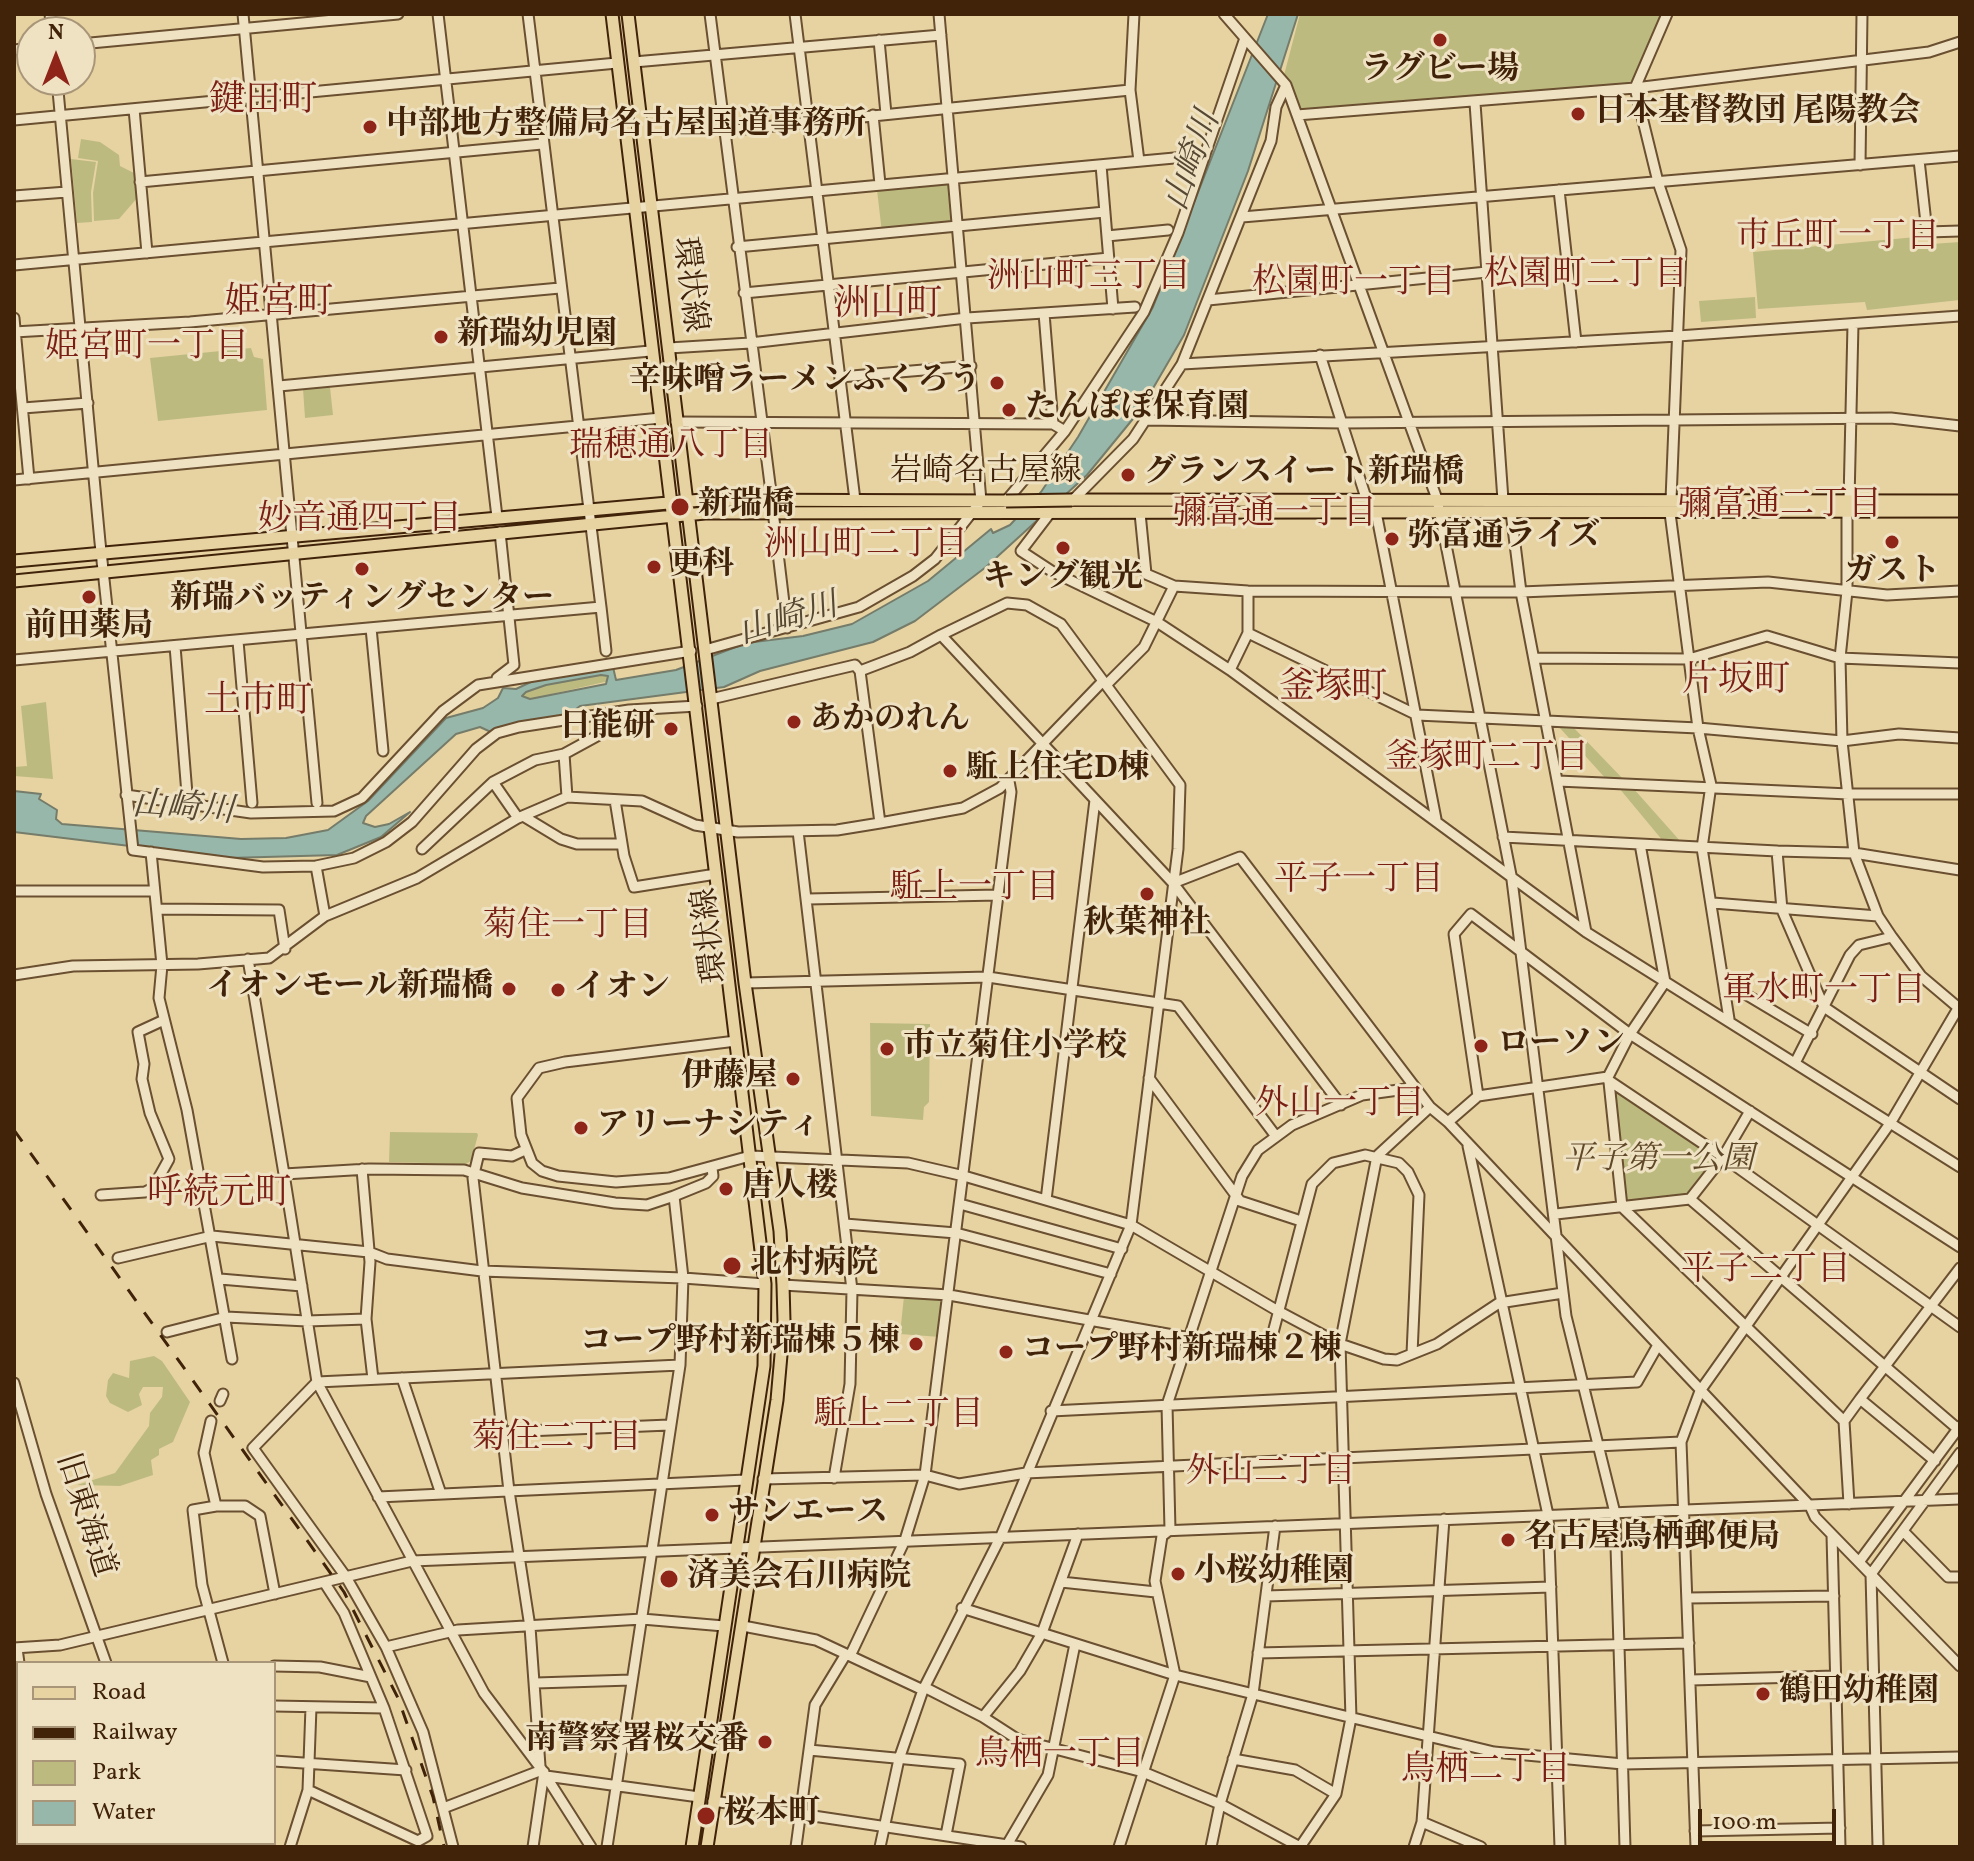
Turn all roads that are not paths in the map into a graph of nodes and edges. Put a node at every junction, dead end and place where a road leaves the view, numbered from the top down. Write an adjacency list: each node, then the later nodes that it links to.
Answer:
1 (243, 14): 14 (street)
2 (398, 14): 14 (street)
3 (438, 14): 26 (street)
4 (528, 14): 25 (street)
5 (612, 14): 24 (main road, 環状線)
6 (628, 14): 23 (main road, 環状線)
7 (710, 14): 21 (street)
8 (795, 14): 20 (street)
9 (939, 14): 15 (street)
10 (1134, 14): 29 (street)
11 (1224, 14): 17 (street)
12 (1667, 14): 28 (street)
13 (1862, 14): 22 (street)
14 (245, 28): 18 (street); 31 (street)
15 (941, 35): 16 (street); 33 (street)
16 (879, 40): 20 (street); 35 (street)
17 (1248, 40): 27 (street); 128 (street)
18 (96, 42)
19 (1960, 42): 22 (street)
20 (799, 47): 21 (street); 40 (street)
21 (714, 54): 23 (street); 41 (street)
22 (1862, 60): 28 (street); 49 (street)
23 (634, 62): 61 (main road, 環状線)
24 (617, 63): 25 (street); 62 (main road, 環状線)
25 (536, 73): 26 (street); 42 (street)
26 (447, 81): 31 (street); 43 (street)
27 (1285, 82): 37 (street); 66 (street)
28 (1635, 88): 32 (street); 53 (street)
29 (1130, 90): 33 (street); 47 (street)
30 (58, 96): 38 (street)
31 (252, 99): 34 (street); 50 (street)
32 (1475, 103): 37 (street); 59 (street)
33 (947, 108): 35 (street); 51 (street)
34 (134, 109): 38 (street); 52 (street)
35 (886, 114): 36 (street)
36 (873, 115): 40 (street); 54 (street)
37 (1297, 115): 63 (street)
38 (60, 116): 39 (street); 57 (street)
39 (14, 120)
40 (810, 121): 41 (street); 55 (street)
41 (724, 131): 60 (street)
42 (542, 144): 43 (street); 65 (street)
43 (456, 153): 50 (street); 67 (street)
44 (1196, 156): 47 (street)
45 (1960, 156): 46 (street)
46 (1919, 160): 49 (street); 70 (street)
47 (1139, 161): 48 (street)
48 (1101, 165): 51 (street); 64 (street)
49 (1860, 165): 53 (street)
50 (258, 172): 52 (street); 73 (street)
51 (954, 178): 54 (street); 68 (street)
52 (140, 182): 75 (street)
53 (1658, 182): 56 (street); 98 (street)
54 (880, 184): 55 (street)
55 (818, 190): 60 (street); 72 (street)
56 (1559, 190): 59 (street); 99 (street)
57 (67, 192): 58 (street); 77 (street)
58 (14, 196)
59 (1481, 197): 63 (street); 80 (street)
60 (733, 198): 61 (street); 74 (street)
61 (651, 205): 62 (street); 102 (main road, 環状線)
62 (633, 207): 65 (street); 103 (main road, 環状線)
63 (1333, 209): 66 (street); 81 (street)
64 (1105, 212): 68 (street); 71 (street)
65 (553, 214): 67 (street); 83 (street)
66 (1242, 217): 86 (street)
67 (464, 223): 73 (street); 85 (street)
68 (958, 226): 72 (street); 79 (street)
69 (1168, 230): 71 (street)
70 (1960, 231)
71 (1107, 236): 76 (street)
72 (823, 239): 74 (street); 82 (street)
73 (265, 241): 75 (street); 90 (street)
74 (737, 247): 84 (street)
75 (147, 253): 77 (street)
76 (1109, 258): 79 (street); 88 (street)
77 (73, 259): 78 (street); 95 (street)
78 (14, 265)
79 (962, 271): 82 (street); 93 (street)
80 (1487, 272): 81 (street); 101 (street)
81 (1360, 283): 86 (street); 104 (street)
82 (828, 284): 84 (street); 97 (street)
83 (560, 288): 85 (street); 106 (street)
84 (744, 293): 100 (street)
85 (473, 294): 90 (street); 109 (street)
86 (1208, 300): 107 (street)
87 (1135, 307): 88 (street)
88 (1113, 309): 89 (street)
89 (1044, 313): 93 (street); 125 (street)
90 (271, 314): 95 (street); 111 (street)
91 (1960, 316): 94 (street)
92 (14, 318): 96 (street)
93 (967, 318): 97 (street); 108 (street)
94 (1853, 324): 98 (street); 117 (street)
95 (80, 331): 96 (street); 112 (street)
96 (14, 332): 113 (street)
97 (835, 334): 100 (street); 110 (street)
98 (1678, 336): 99 (street); 118 (street)
99 (1576, 342): 101 (street)
100 (750, 343): 102 (street); 120 (street)
101 (1492, 346): 104 (street); 121 (street)
102 (669, 348): 119 (main road, 環状線)
103 (650, 351): 106 (street); 114 (main road, 環状線)
104 (1384, 354): 105 (street); 116 (street)
105 (1320, 355): 107 (street); 124 (street)
106 (570, 359): 109 (street); 127 (street)
107 (1182, 364): 115 (street)
108 (971, 366): 110 (street); 123 (street)
109 (482, 368): 111 (street); 129 (street)
110 (840, 377): 122 (street)
111 (279, 386): 130 (street)
112 (88, 403): 113 (street); 131 (street)
113 (23, 408): 132 (street)
114 (661, 418): 127 (street); 143 (main road, 環状線)
115 (1146, 420): 124 (street); 136 (street)
116 (1409, 420): 121 (street); 124 (street); 134 (street)
117 (1850, 420): 118 (street); 126 (street); 145 (street)
118 (1675, 421): 121 (street); 138 (street)
119 (676, 422): 120 (street); 146 (main road, 環状線)
120 (762, 422): 122 (street); 144 (street)
121 (1497, 422): 137 (street)
122 (845, 423): 123 (street); 135 (street)
123 (977, 423): 125 (street); 139 (street)
124 (1343, 423): 141 (street)
125 (1053, 424): 128 (street)
126 (1960, 426)
127 (578, 427): 129 (street); 147 (street)
128 (1065, 431): 140 (street)
129 (489, 434): 130 (street); 157 (street)
130 (284, 454): 131 (street); 160 (street)
131 (95, 473): 132 (street); 162 (street)
132 (29, 479): 133 (street)
133 (14, 480)
134 (1437, 499): 137 (main road, 岩崎名古屋線); 141 (main road, 岩崎名古屋線); 150 (street)
135 (855, 500): 139 (main road, 岩崎名古屋線); 144 (main road, 岩崎名古屋線)
136 (1073, 500): 140 (main road, 岩崎名古屋線, bridge); 141 (main road, 岩崎名古屋線)
137 (1503, 500): 138 (main road, 岩崎名古屋線)
138 (1671, 500): 145 (main road, 岩崎名古屋線)
139 (981, 501): 140 (main road, 岩崎名古屋線); 152 (street)
140 (1006, 501)
141 (1367, 501)
142 (1960, 501): 145 (main road, 岩崎名古屋線)
143 (673, 503): 146 (main road, 岩崎名古屋線); 147 (main road, 岩崎名古屋線); 156 (main road, 環状線)
144 (773, 506): 146 (main road, 岩崎名古屋線); 152 (main road, 岩崎名古屋線); 178 (street)
145 (1848, 506): 148 (main road, 岩崎名古屋線); 155 (main road, 岩崎名古屋線); 171 (street)
146 (688, 508): 156 (main road, 岩崎名古屋線); 186 (main road, 環状線)
147 (588, 509): 157 (main road, 岩崎名古屋線); 158 (street)
148 (1960, 511)
149 (1376, 512): 150 (main road, 岩崎名古屋線); 154 (main road, 岩崎名古屋線); 168 (street)
150 (1439, 512): 151 (main road, 岩崎名古屋線); 170 (street)
151 (1511, 512): 155 (main road, 岩崎名古屋線); 173 (street)
152 (972, 513): 153 (main road, 岩崎名古屋線); 178 (street)
153 (1050, 513): 154 (main road, 岩崎名古屋線); 176 (street)
154 (1140, 513): 166 (street)
155 (1670, 513): 167 (street)
156 (675, 516): 158 (main road, 岩崎名古屋線); 187 (main road, 環状線)
157 (497, 517): 160 (main road, 岩崎名古屋線)
158 (592, 523): 159 (main road); 174 (street)
159 (500, 532): 161 (main road); 175 (street)
160 (292, 535): 161 (street); 162 (main road, 岩崎名古屋線)
161 (294, 552): 164 (main road); 180 (street)
162 (101, 553): 163 (main road, 岩崎名古屋線); 164 (street)
163 (14, 561)
164 (103, 572): 165 (main road); 185 (street)
165 (14, 581)
166 (1174, 586): 169 (street); 176 (street)
167 (1679, 588): 171 (street); 173 (street); 190 (street)
168 (1392, 590): 169 (street); 170 (street); 200 (street)
169 (1248, 591): 179 (street)
170 (1454, 591): 173 (street); 201 (street)
171 (1847, 591): 172 (street); 189 (street)
172 (1960, 591)
173 (1521, 592): 188 (street)
174 (601, 607): 175 (street); 184 (street)
175 (509, 616): 177 (street); 195 (street)
176 (1157, 622): 193 (street); 196 (street)
177 (371, 628): 180 (street); 207 (street)
178 (787, 628): 186 (street)
179 (1248, 633): 193 (street); 200 (street)
180 (301, 635): 182 (street); 221 (street)
181 (941, 635): 194 (street); 196 (street); 206 (street)
182 (238, 641): 183 (street); 220 (street)
183 (175, 646): 185 (street); 213 (street)
184 (606, 651)
185 (111, 652): 191 (street); 216 (street)
186 (705, 652): 197 (main road, 環状線)
187 (691, 653): 195 (street); 198 (main road, 環状線)
188 (1535, 658): 190 (street); 202 (street)
189 (1840, 658): 190 (street); 192 (street); 205 (street)
190 (1689, 659): 203 (street)
191 (14, 660)
192 (1960, 663)
193 (1230, 670): 223 (street)
194 (860, 671): 197 (street); 224 (street)
195 (495, 680): 216 (street)
196 (1105, 683): 206 (street); 241 (street)
197 (711, 699): 226 (main road, 環状線)
198 (696, 701): 199 (street); 225 (main road, 環状線)
199 (629, 710): 208 (street); 237 (street)
200 (1417, 715): 201 (street); 223 (street)
201 (1478, 715): 202 (street); 228 (street)
202 (1546, 721): 203 (street); 210 (street)
203 (1698, 728): 205 (street); 212 (street)
204 (1960, 738): 205 (street)
205 (1842, 741): 214 (street)
206 (1043, 743): 209 (street); 219 (street)
207 (383, 751)
208 (564, 754): 211 (street); 217 (street)
209 (1009, 781): 224 (street); 244 (street)
210 (1558, 781): 212 (street); 229 (street)
211 (493, 782): 222 (street); 233 (street)
212 (1711, 785): 214 (street); 232 (street)
213 (187, 794)
214 (1849, 794): 215 (street); 236 (street)
215 (1960, 794)
216 (126, 797): 235 (street)
217 (567, 797): 218 (street); 222 (street)
218 (615, 800): 225 (street); 230 (street)
219 (1095, 800): 241 (street); 263 (street)
220 (252, 803)
221 (317, 803)
222 (521, 817): 230 (street); 249 (street)
223 (1436, 819): 240 (street)
224 (880, 823): 227 (street)
225 (711, 826): 226 (street); 239 (main road, 環状線)
226 (727, 830): 227 (street); 262 (main road, 環状線)
227 (798, 831): 245 (street)
228 (1503, 837): 229 (street); 240 (street)
229 (1569, 841): 231 (street); 251 (street)
230 (622, 844): 239 (street)
231 (1640, 844): 232 (street); 260 (street)
232 (1702, 848): 234 (street); 246 (street)
233 (422, 849)
234 (1777, 851): 236 (street); 248 (street)
235 (151, 852): 237 (street); 243 (street)
236 (1854, 853): 238 (street); 250 (street)
237 (316, 866): 249 (street)
238 (1960, 870)
239 (716, 874): 271 (main road, 環状線)
240 (1512, 880): 251 (street); 254 (street)
241 (1173, 883): 264 (street); 276 (street); 280 (street)
242 (14, 891): 243 (street)
243 (154, 891): 247 (street)
244 (998, 895): 245 (street); 258 (street)
245 (808, 899): 259 (street)
246 (1713, 903): 248 (street); 261 (street)
247 (158, 909): 253 (street); 256 (street)
248 (1782, 910): 250 (street); 265 (street)
249 (325, 916): 253 (street)
250 (1878, 916): 252 (street)
251 (1586, 932): 260 (street)
252 (1892, 937): 265 (street); 266 (street)
253 (285, 949): 255 (street)
254 (1523, 953): 269 (street); 277 (street); 278 (street)
255 (248, 959): 256 (street); 297 (street)
256 (162, 965): 257 (street); 268 (street)
257 (14, 975)
258 (988, 977): 259 (street); 263 (street); 298 (street)
259 (817, 982): 262 (street); 292 (street)
260 (1665, 982): 267 (street); 269 (street)
261 (1725, 982): 267 (street); 270 (street)
262 (745, 983): 291 (main road, 環状線)
263 (1074, 990): 264 (street); 304 (street)
264 (1158, 1003): 274 (street); 285 (street)
265 (1824, 1007): 270 (street); 273 (street)
266 (1959, 1008): 273 (street)
267 (1729, 1019): 272 (street)
268 (164, 1020): 300 (street); 313 (street)
269 (1630, 1034): 275 (street); 282 (street)
270 (1812, 1034): 272 (street)
271 (736, 1041): 287 (street); 288 (main road, 環状線)
272 (1796, 1061): 284 (street)
273 (1922, 1075): 279 (street); 284 (street)
274 (1149, 1078): 301 (street); 310 (street)
275 (1608, 1080): 277 (street); 290 (street); 306 (street)
276 (1413, 1085): 280 (street); 281 (street)
277 (1538, 1087): 278 (street); 307 (street)
278 (1478, 1096): 283 (street)
279 (1960, 1099)
280 (1341, 1105): 285 (street)
281 (1430, 1107): 283 (street); 289 (street)
282 (1750, 1111): 290 (street); 299 (street)
283 (1448, 1122): 286 (street)
284 (1891, 1122): 293 (street); 299 (street)
285 (1275, 1135): 301 (street)
286 (1468, 1146): 314 (street); 333 (street)
287 (525, 1150): 294 (street); 296 (street)
288 (750, 1156): 291 (street); 294 (street); 327 (main road, 環状線)
289 (1377, 1156): 308 (street); 344 (street); 346 (street)
290 (1723, 1157): 303 (street); 311 (street)
291 (768, 1159): 292 (street); 328 (main road, 環状線)
292 (837, 1159): 298 (street); 309 (street)
293 (1960, 1167)
294 (712, 1168): 302 (street)
295 (362, 1169): 296 (street); 297 (street); 318 (street)
296 (474, 1171): 302 (street); 321 (street)
297 (284, 1174): 315 (street)
298 (964, 1176): 304 (street); 305 (street)
299 (1853, 1177): 311 (street); 316 (street)
300 (101, 1195)
301 (1235, 1195): 308 (street); 322 (street)
302 (674, 1196): 324 (street)
303 (1690, 1199): 306 (street); 326 (street)
304 (1046, 1200): 310 (street)
305 (960, 1204): 312 (street); 317 (street)
306 (1622, 1207): 307 (street); 340 (street)
307 (1556, 1214): 314 (street)
308 (1301, 1221): 335 (street)
309 (845, 1224): 312 (street); 330 (street)
310 (1131, 1225): 317 (street); 322 (street)
311 (1818, 1227): 326 (street); 334 (street)
312 (956, 1233): 323 (street); 332 (street)
313 (212, 1236): 315 (street); 319 (street); 325 (street)
314 (1560, 1242): 331 (street); 345 (street)
315 (295, 1244): 318 (street); 329 (street)
316 (1960, 1247)
317 (1122, 1249): 323 (street)
318 (369, 1252): 321 (street); 337 (street)
319 (118, 1258)
320 (1960, 1268): 334 (street)
321 (482, 1271): 324 (street); 350 (street)
322 (1210, 1271): 335 (street); 343 (street)
323 (1111, 1274): 339 (street)
324 (683, 1278): 327 (street); 348 (street)
325 (220, 1279): 329 (street); 336 (street)
326 (1783, 1279): 340 (street); 349 (street)
327 (765, 1284): 378 (main road, 環状線)
328 (783, 1285): 330 (street); 377 (main road, 環状線)
329 (302, 1286): 338 (street)
330 (852, 1290): 332 (street); 376 (street)
331 (1563, 1293): 333 (street); 355 (street)
332 (949, 1295): 339 (street); 375 (street)
333 (1499, 1303): 346 (street); 356 (street)
334 (1931, 1307): 341 (street); 349 (street)
335 (1278, 1311): 343 (street); 344 (street)
336 (226, 1317): 338 (street); 342 (street); 347 (street)
337 (366, 1319): 338 (street); 352 (street)
338 (307, 1321): 353 (street)
339 (1092, 1321): 343 (street); 361 (street)
340 (1748, 1325): 357 (street); 363 (street)
341 (1960, 1327)
342 (167, 1332)
343 (1190, 1338): 360 (street)
344 (1340, 1344): 346 (street); 358 (street)
345 (1658, 1345): 355 (street); 357 (street)
346 (1412, 1354)
347 (232, 1359)
348 (680, 1365): 350 (street); 364 (street)
349 (1884, 1365): 359 (street); 365 (street)
350 (496, 1373): 351 (street); 366 (street)
351 (402, 1378): 352 (street); 381 (street)
352 (373, 1379): 353 (street)
353 (317, 1382): 382 (street); 408 (street)
354 (14, 1383): 428 (street, 旧東海道)
355 (1581, 1384): 356 (street); 368 (street)
356 (1518, 1385): 358 (street); 369 (street)
357 (1700, 1391): 367 (street); 388 (street)
358 (1342, 1395): 360 (street); 371 (street)
359 (1860, 1399): 363 (street); 372 (street)
360 (1167, 1405): 361 (street); 373 (street)
361 (1051, 1411): 374 (street)
362 (211, 1421): 387 (street)
363 (1844, 1421): 386 (street)
364 (669, 1425): 366 (street); 379 (street)
365 (1959, 1428): 372 (street)
366 (503, 1432): 380 (street)
367 (1681, 1442): 368 (street); 389 (street)
368 (1599, 1445): 369 (street); 390 (street)
369 (1535, 1449): 371 (street); 391 (street)
370 (1960, 1453): 384 (street)
371 (1344, 1458): 373 (street); 393 (street)
372 (1935, 1461): 385 (street)
373 (1168, 1466): 374 (street); 395 (street)
374 (1026, 1473): 375 (street); 399 (street)
375 (925, 1475): 376 (street); 400 (street)
376 (834, 1478): 377 (street)
377 (763, 1479): 401 (main road, 環状線)
378 (746, 1480): 379 (street); 402 (main road, 環状線)
379 (661, 1484): 380 (street); 403 (street)
380 (509, 1491): 381 (street); 404 (street)
381 (441, 1494): 382 (street)
382 (378, 1497): 405 (street)
383 (1960, 1499): 384 (street)
384 (1925, 1500): 385 (street); 396 (street)
385 (1905, 1501): 386 (street); 406 (street)
386 (1849, 1504): 388 (street)
387 (216, 1506): 416 (street); 421 (street)
388 (1810, 1506): 389 (street); 398 (street)
389 (1685, 1512): 390 (street); 419 (street)
390 (1615, 1513): 391 (street); 431 (street)
391 (1548, 1515): 392 (street); 412 (street)
392 (1444, 1519): 393 (street); 415 (street)
393 (1346, 1523): 394 (street); 414 (street)
394 (1275, 1526): 395 (street); 417 (street)
395 (1170, 1530): 397 (street); 413 (street)
396 (1903, 1531): 407 (street); 409 (street)
397 (1078, 1534): 399 (street); 411 (street)
398 (1832, 1534): 406 (street); 418 (street)
399 (1001, 1536): 400 (street); 420 (street)
400 (905, 1540): 401 (street); 438 (street)
401 (753, 1546): 402 (street); 424 (main road, 環状線)
402 (737, 1548): 403 (street); 423 (main road, 環状線)
403 (653, 1551): 404 (street); 422 (street)
404 (521, 1557): 405 (street); 425 (street)
405 (412, 1561): 408 (street); 426 (street)
406 (1859, 1562): 407 (street)
407 (1871, 1574): 439 (street); 463 (street)
408 (346, 1577): 410 (street); 433 (street)
409 (1960, 1577)
410 (324, 1582): 416 (street); 445 (street)
411 (1061, 1582): 413 (street); 427 (street)
412 (1551, 1587): 415 (street); 432 (street)
413 (1156, 1592): 443 (street)
414 (1348, 1592): 415 (street); 417 (street); 436 (street)
415 (1440, 1593): 435 (street)
416 (275, 1594): 421 (street)
417 (1266, 1596): 437 (street)
418 (1834, 1596): 419 (street); 444 (street)
419 (1688, 1598): 429 (street)
420 (962, 1608): 427 (street); 449 (street)
421 (208, 1610): 428 (street); 441 (street)
422 (642, 1619): 423 (street); 425 (street); 446 (street)
423 (724, 1626): 477 (main road, 環状線)
424 (743, 1626): 438 (street); 478 (main road, 環状線)
425 (530, 1627): 426 (street); 448 (street)
426 (450, 1631): 433 (street); 471 (street)
427 (1042, 1633): 430 (street); 454 (street)
428 (96, 1637): 434 (street); 440 (street, 旧東海道)
429 (1689, 1643): 431 (street); 447 (street)
430 (1075, 1644): 443 (street); 458 (street)
431 (1619, 1645): 432 (street); 469 (street)
432 (1552, 1646): 435 (street); 462 (street)
433 (386, 1647): 480 (street)
434 (15, 1648)
435 (1436, 1649): 436 (street); 456 (street)
436 (1349, 1651): 437 (street); 455 (street)
437 (1258, 1653): 450 (street)
438 (848, 1655): 449 (street); 457 (street)
439 (1958, 1660)
440 (105, 1661)
441 (222, 1661)
442 (276, 1666): 445 (street)
443 (1175, 1675): 450 (street); 472 (street)
444 (1835, 1676): 447 (street); 465 (street)
445 (371, 1677): 453 (street)
446 (631, 1680): 448 (street); 474 (street)
447 (1691, 1680): 467 (street)
448 (536, 1683): 471 (street)
449 (923, 1689): 454 (street); 460 (street)
450 (1253, 1694): 455 (street); 461 (street)
451 (276, 1706): 452 (street)
452 (311, 1707): 453 (street); 466 (street)
453 (384, 1708): 470 (street)
454 (983, 1717): 458 (street)
455 (1351, 1718): 456 (street); 476 (street)
456 (1429, 1736): 462 (street); 482 (street)
457 (809, 1750): 460 (street); 481 (street)
458 (1055, 1751): 472 (street); 487 (street)
459 (1960, 1757): 463 (street)
460 (899, 1759): 483 (street); 486 (street)
461 (1233, 1759): 476 (street); 479 (street)
462 (1557, 1759): 469 (street); 503 (street)
463 (1875, 1760): 465 (street); 507 (street)
464 (276, 1761): 466 (street)
465 (1838, 1761): 467 (street); 484 (street)
466 (311, 1763): 470 (street); 475 (street)
467 (1693, 1763): 469 (street); 485 (street)
468 (16, 1764): 473 (street)
469 (1623, 1764): 504 (street)
470 (406, 1770): 475 (street)
471 (543, 1771): 474 (street); 480 (street); 490 (street); 491 (street)
472 (1143, 1772): 479 (street); 498 (street)
473 (14, 1776)
474 (617, 1785): 477 (street); 492 (street)
475 (308, 1790): 488 (street)
476 (1336, 1794): 500 (street)
477 (699, 1797): 493 (main road, 環状線)
478 (713, 1801): 481 (street); 494 (main road, 環状線)
479 (1220, 1804): 499 (street); 500 (street)
480 (446, 1807): 489 (street)
481 (801, 1814): 483 (street); 495 (street)
482 (1422, 1822): 501 (street); 502 (street)
483 (884, 1826): 486 (street); 496 (street)
484 (1840, 1828): 485 (street); 506 (street)
485 (1695, 1831): 505 (street)
486 (946, 1835): 487 (street)
487 (1002, 1845): 497 (street)
488 (290, 1847)
489 (453, 1847)
490 (533, 1847)
491 (591, 1847)
492 (607, 1847)
493 (692, 1847)
494 (707, 1847)
495 (796, 1847)
496 (880, 1847)
497 (1021, 1847)
498 (1119, 1847)
499 (1211, 1847)
500 (1300, 1847)
501 (1414, 1847)
502 (1481, 1847)
503 (1560, 1847)
504 (1625, 1847)
505 (1696, 1847)
506 (1840, 1847)
507 (1878, 1847)

